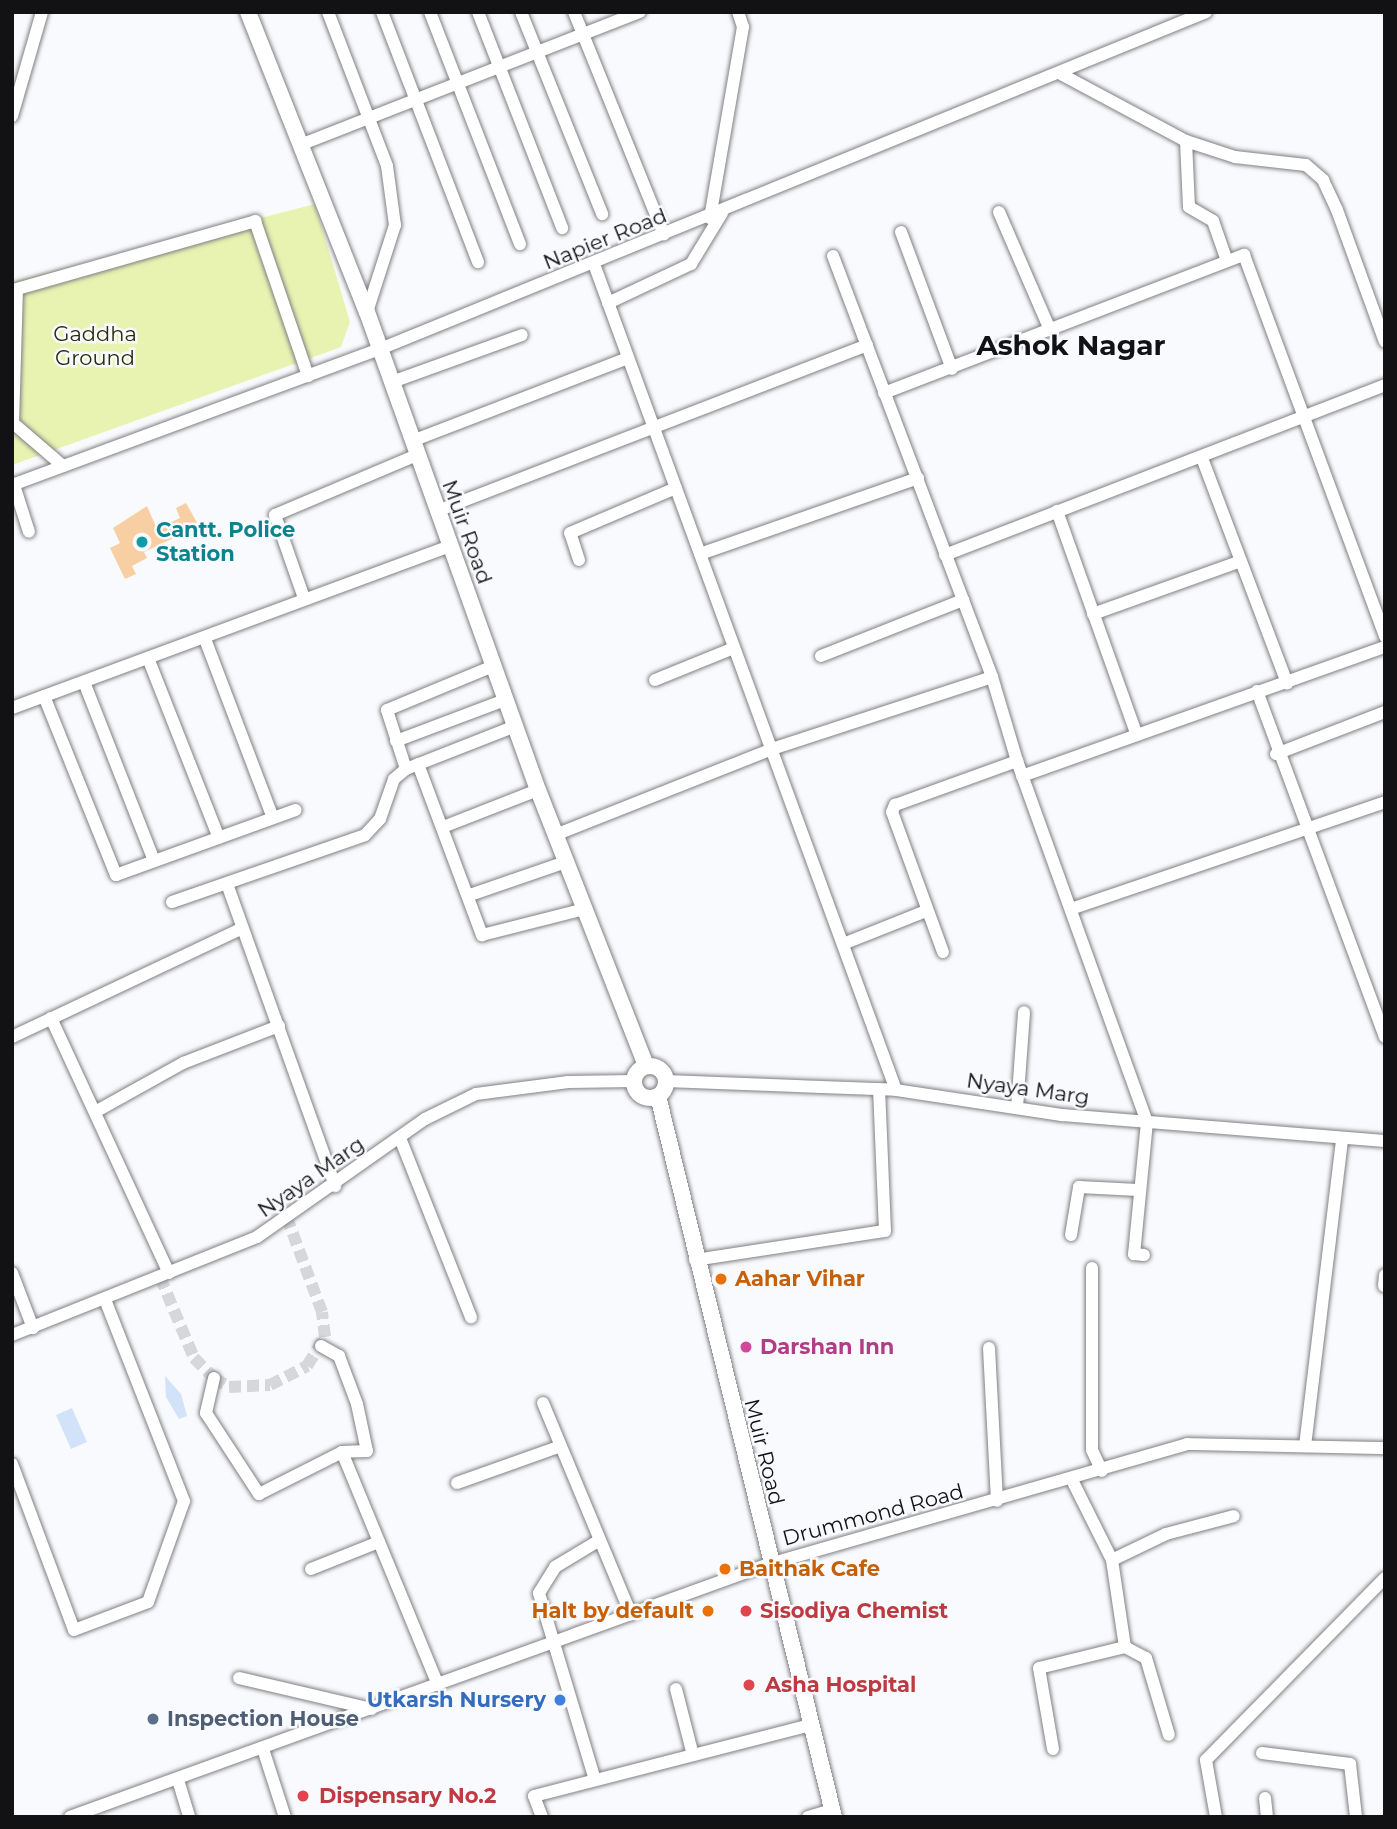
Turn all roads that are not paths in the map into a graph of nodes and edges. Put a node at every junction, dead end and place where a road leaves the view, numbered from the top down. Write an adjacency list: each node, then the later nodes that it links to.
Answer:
1 (42, 12): 19 (street)
2 (248, 12): 22 (main road, Muir Road)
3 (328, 12): 20 (street)
4 (382, 12): 18 (street)
5 (430, 12): 17 (street)
6 (478, 12): 15 (street)
7 (521, 12): 14 (street)
8 (574, 12): 13 (street)
9 (640, 12): 13 (street)
10 (738, 12): 25 (street)
11 (1206, 12): 12 (street, Napier Road)
12 (1174, 18): 16 (street, Napier Road)
13 (583, 35): 14 (street); 28 (street)
14 (537, 52): 15 (street); 24 (street)
15 (500, 68): 17 (street); 26 (street)
16 (1059, 73): 21 (street); 25 (street, Napier Road)
17 (458, 86): 18 (street); 29 (street)
18 (416, 98): 20 (street); 32 (street)
19 (12, 116)
20 (370, 116): 22 (street); 35 (street)
21 (1186, 141): 31 (street); 38 (street)
22 (300, 145): 35 (main road, Muir Road)
23 (999, 212): 36 (street)
24 (602, 214)
25 (716, 215): 28 (street, Napier Road); 34 (street)
26 (562, 228)
27 (901, 232): 42 (street)
28 (664, 235): 33 (street, Napier Road)
29 (520, 244)
30 (833, 256): 39 (street)
31 (1227, 261): 36 (street); 47 (street)
32 (478, 262)
33 (594, 264): 34 (street); 40 (street, Napier Road)
34 (608, 303): 41 (street)
35 (367, 312): 40 (main road, Muir Road)
36 (1050, 330): 42 (street)
37 (522, 335): 44 (street)
38 (1385, 342)
39 (867, 345): 46 (street); 48 (street)
40 (380, 349): 43 (street, Napier Road); 44 (main road, Muir Road)
41 (628, 358): 48 (street); 49 (street)
42 (953, 369): 46 (street)
43 (308, 376): 51 (street, Napier Road); 51 (street)
44 (392, 382): 49 (main road, Muir Road)
45 (1385, 385): 47 (street)
46 (884, 393): 52 (street)
47 (1308, 417): 50 (street); 66 (street)
48 (653, 429): 54 (street); 55 (street)
49 (415, 448): 55 (main road, Muir Road); 63 (street)
50 (1202, 457): 56 (street); 62 (street)
51 (63, 467): 53 (street, Napier Road)
52 (918, 478): 59 (street); 60 (street)
53 (13, 485): 57 (street)
54 (676, 488): 59 (street); 61 (street)
55 (437, 511): 58 (main road, Muir Road)
56 (1057, 511): 60 (street); 65 (street)
57 (29, 532)
58 (449, 546): 63 (street); 72 (main road, Muir Road)
59 (700, 554): 69 (street)
60 (945, 555): 64 (street)
61 (579, 560)
62 (1241, 561): 65 (street); 76 (street)
63 (304, 598): 67 (street)
64 (963, 600): 70 (street); 73 (street)
65 (1093, 614): 83 (street)
66 (1385, 637)
67 (205, 639): 71 (street); 93 (street)
68 (1385, 647): 76 (street)
69 (734, 648): 74 (street); 85 (street)
70 (821, 656)
71 (148, 658): 75 (street); 97 (street)
72 (493, 666): 79 (main road, Muir Road); 84 (street)
73 (992, 677): 85 (street); 87 (street)
74 (655, 680)
75 (84, 682): 78 (street); 98 (street)
76 (1287, 683): 77 (street)
77 (1257, 691): 83 (street); 86 (street)
78 (44, 696): 80 (street); 98 (street)
79 (505, 700): 82 (main road, Muir Road); 84 (street)
80 (12, 708)
81 (1385, 712): 86 (street)
82 (516, 726): 88 (street); 90 (main road, Muir Road)
83 (1136, 733): 89 (street)
84 (396, 741): 88 (street)
85 (772, 749): 96 (street); 107 (street)
86 (1276, 754): 95 (street)
87 (1017, 761): 89 (street); 105 (street)
88 (412, 766): 94 (street); 100 (street)
89 (1022, 776): 104 (street)
90 (538, 790): 94 (street); 96 (main road, Muir Road)
91 (1385, 802): 95 (street)
92 (296, 810): 93 (street)
93 (272, 818): 97 (street)
94 (443, 827): 101 (street)
95 (1311, 829): 104 (street); 113 (street)
96 (555, 835): 99 (main road, Muir Road)
97 (219, 838): 98 (street)
98 (154, 861)
99 (566, 862): 101 (street); 103 (main road, Muir Road)
100 (227, 884): 102 (street); 106 (street)
101 (470, 895): 103 (street)
102 (172, 902)
103 (585, 909): 114 (main road, Muir Road)
104 (1072, 909): 121 (street)
105 (926, 911): 107 (street); 108 (street)
106 (240, 929): 110 (street); 111 (street)
107 (843, 944): 118 (street)
108 (943, 952)
109 (1024, 1012): 119 (street)
110 (51, 1018): 112 (street); 120 (street)
111 (279, 1026): 120 (street); 125 (street)
112 (12, 1037)
113 (1385, 1037)
114 (646, 1066): 115 (main road); 116 (main road)
115 (634, 1081): 116 (main road); 122 (street, Nyaya Marg)
116 (662, 1088): 117 (street, Nyaya Marg); 129 (main road, Muir Road)
117 (878, 1089): 118 (street, Nyaya Marg); 129 (street)
118 (896, 1090): 119 (street, Nyaya Marg)
119 (1017, 1108): 121 (street, Nyaya Marg)
120 (95, 1112): 132 (street)
121 (1147, 1122): 123 (street, Nyaya Marg); 126 (street)
122 (400, 1138): 125 (street, Nyaya Marg); 136 (street)
123 (1342, 1138): 124 (street, Nyaya Marg); 144 (street)
124 (1385, 1141)
125 (335, 1185): 132 (street, Nyaya Marg)
126 (1138, 1190): 127 (street); 128 (street)
127 (1072, 1235)
128 (1143, 1255)
129 (695, 1260): 156 (main road, Muir Road)
130 (1092, 1268): 148 (street)
131 (12, 1273): 137 (street)
132 (169, 1273): 135 (street, Nyaya Marg)
133 (1385, 1275): 134 (street)
134 (1384, 1286)
135 (105, 1299): 137 (street, Nyaya Marg); 147 (street)
136 (471, 1317)
137 (33, 1328): 138 (street, Nyaya Marg)
138 (12, 1335)
139 (321, 1346): 146 (street)
140 (989, 1348): 151 (street)
141 (214, 1378): 146 (street)
142 (543, 1403): 143 (street)
143 (561, 1446): 150 (street); 153 (street)
144 (1305, 1446): 145 (street, Drummond Road); 148 (street, Drummond Road)
145 (1385, 1448)
146 (342, 1452): 154 (street)
147 (12, 1464)
148 (1102, 1471): 149 (street, Drummond Road)
149 (1072, 1480): 151 (street, Drummond Road); 155 (street)
150 (457, 1483)
151 (997, 1501): 156 (street, Drummond Road)
152 (1234, 1516): 155 (street)
153 (600, 1540): 159 (street); 160 (street)
154 (379, 1542): 157 (street); 163 (street)
155 (1112, 1560): 161 (street)
156 (769, 1564): 159 (street, Drummond Road); 166 (main road, Muir Road)
157 (312, 1569)
158 (1385, 1578): 182 (street)
159 (631, 1614): 160 (street, Drummond Road)
160 (557, 1642): 163 (street, Drummond Road); 173 (street)
161 (1125, 1647): 167 (street); 169 (street)
162 (239, 1678): 165 (street)
163 (438, 1685): 165 (street, Drummond Road)
164 (676, 1689): 171 (street)
165 (371, 1709): 168 (street, Drummond Road)
166 (811, 1724): 171 (street); 176 (main road, Muir Road)
167 (1169, 1735)
168 (262, 1749): 172 (street, Drummond Road); 179 (street)
169 (1052, 1749)
170 (1262, 1753): 184 (street)
171 (693, 1755): 173 (street)
172 (178, 1780): 175 (street, Drummond Road); 178 (street)
173 (595, 1780): 180 (street)
174 (1265, 1798): 183 (street)
175 (104, 1812): 177 (street, Drummond Road)
176 (833, 1813): 181 (street)
177 (70, 1817)
178 (189, 1817)
179 (285, 1817)
180 (542, 1817)
181 (808, 1817)
182 (1216, 1817)
183 (1267, 1817)
184 (1356, 1817)

